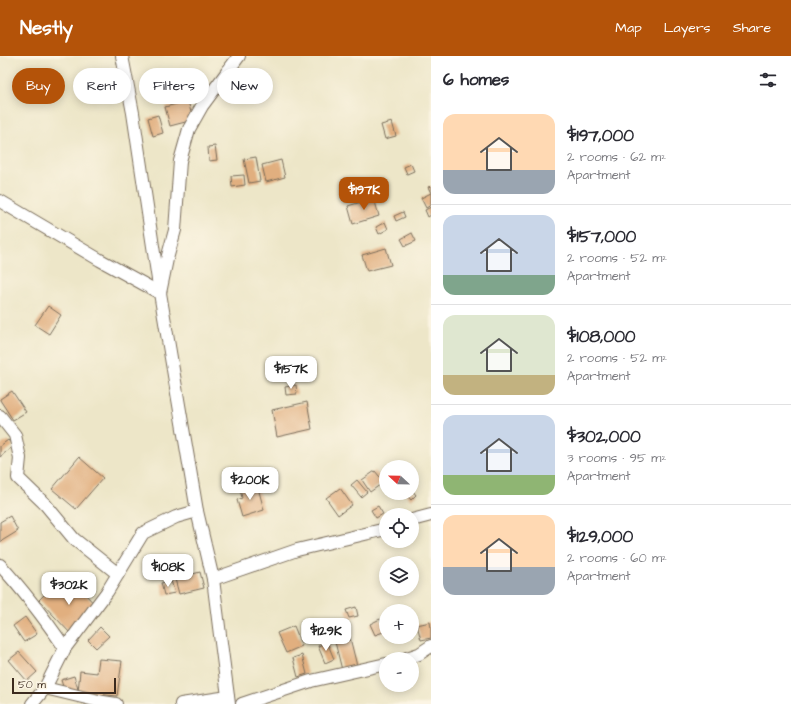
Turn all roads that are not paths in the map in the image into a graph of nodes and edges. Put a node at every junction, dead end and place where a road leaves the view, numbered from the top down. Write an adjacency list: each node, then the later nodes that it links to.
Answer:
1 (122, 56): 4 (street)
2 (239, 56): 4 (street)
3 (0, 201): 4 (street)
4 (160, 293): 6 (street)
5 (0, 416): 11 (street)
6 (197, 511): 11 (street); 12 (street)
7 (431, 515): 8 (street)
8 (419, 518)
9 (379, 531): 12 (street)
10 (0, 565): 14 (street)
11 (118, 574): 14 (street)
12 (214, 579): 18 (street)
13 (431, 646): 15 (street)
14 (65, 648): 17 (street)
15 (419, 654)
16 (379, 666): 22 (street)
17 (45, 688): 19 (street); 20 (street)
18 (228, 700): 21 (street)
19 (32, 704)
20 (116, 704)
21 (181, 704)
22 (242, 704)

